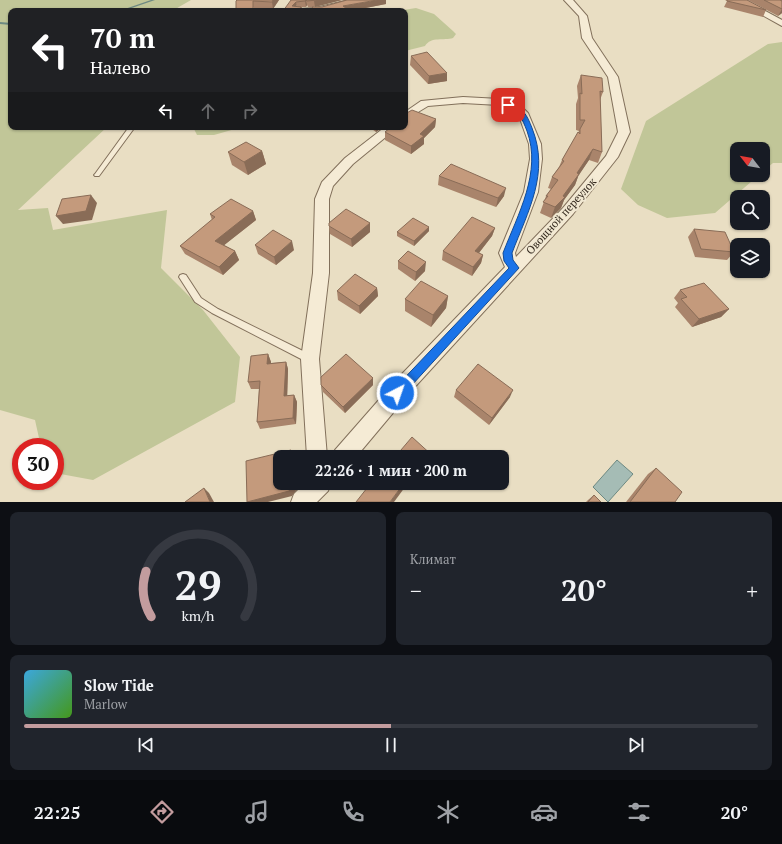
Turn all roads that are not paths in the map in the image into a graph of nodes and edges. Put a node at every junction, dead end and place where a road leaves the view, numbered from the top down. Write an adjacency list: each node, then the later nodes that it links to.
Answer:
1 (360, 0): 4 (street)
2 (568, 0): 10 (street, Овощной переулок)
3 (739, 0): 5 (street)
4 (323, 8)
5 (782, 23)
6 (408, 115): 10 (street)
7 (130, 130): 9 (lane)
8 (388, 130): 12 (street)
9 (97, 175)
10 (514, 268): 14 (street, Овощной переулок)
11 (183, 277): 12 (lane)
12 (310, 359): 13 (street)
13 (316, 450)
14 (348, 450)
15 (313, 490): 16 (street)
16 (302, 502)

